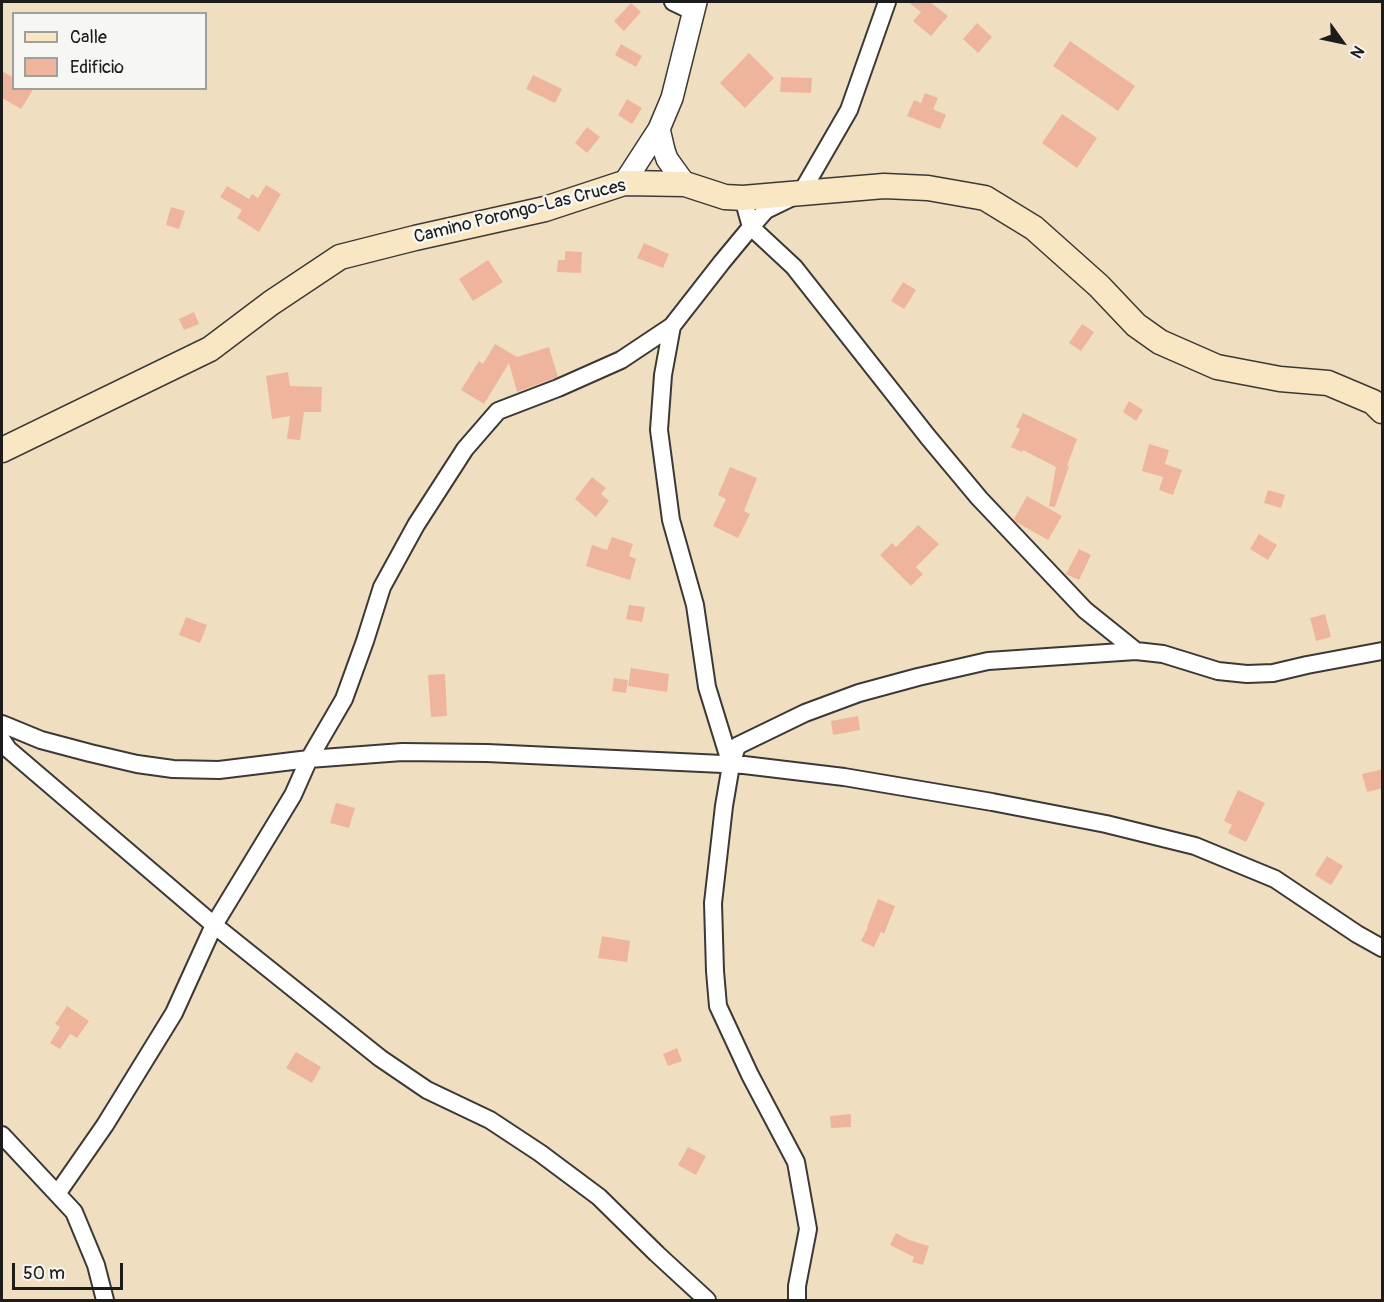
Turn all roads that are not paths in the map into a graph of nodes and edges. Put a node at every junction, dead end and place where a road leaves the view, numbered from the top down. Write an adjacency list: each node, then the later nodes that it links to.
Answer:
1 (673, 2): 3 (street)
2 (887, 2): 7 (street)
3 (695, 7): 4 (street)
4 (659, 129): 5 (street); 6 (street)
5 (624, 183): 6 (main road, Camino Porongo-Las Cruces); 12 (main road, Camino Porongo-Las Cruces)
6 (685, 184): 8 (main road, Camino Porongo-Las Cruces)
7 (801, 193): 8 (main road, Camino Porongo-Las Cruces); 9 (street); 11 (main road, Camino Porongo-Las Cruces)
8 (743, 198): 9 (street)
9 (751, 227): 10 (street); 13 (street)
10 (672, 327): 17 (street); 18 (street)
11 (1383, 411)
12 (2, 450)
13 (1136, 651): 14 (street); 18 (street)
14 (1383, 651)
15 (2, 724): 17 (street)
16 (2, 740): 19 (street)
17 (309, 759): 18 (street); 19 (street)
18 (731, 765): 20 (street); 25 (street)
19 (214, 925): 22 (street); 24 (street)
20 (1383, 948)
21 (2, 1135): 22 (street)
22 (57, 1194): 23 (street)
23 (105, 1300)
24 (708, 1300)
25 (797, 1300)

